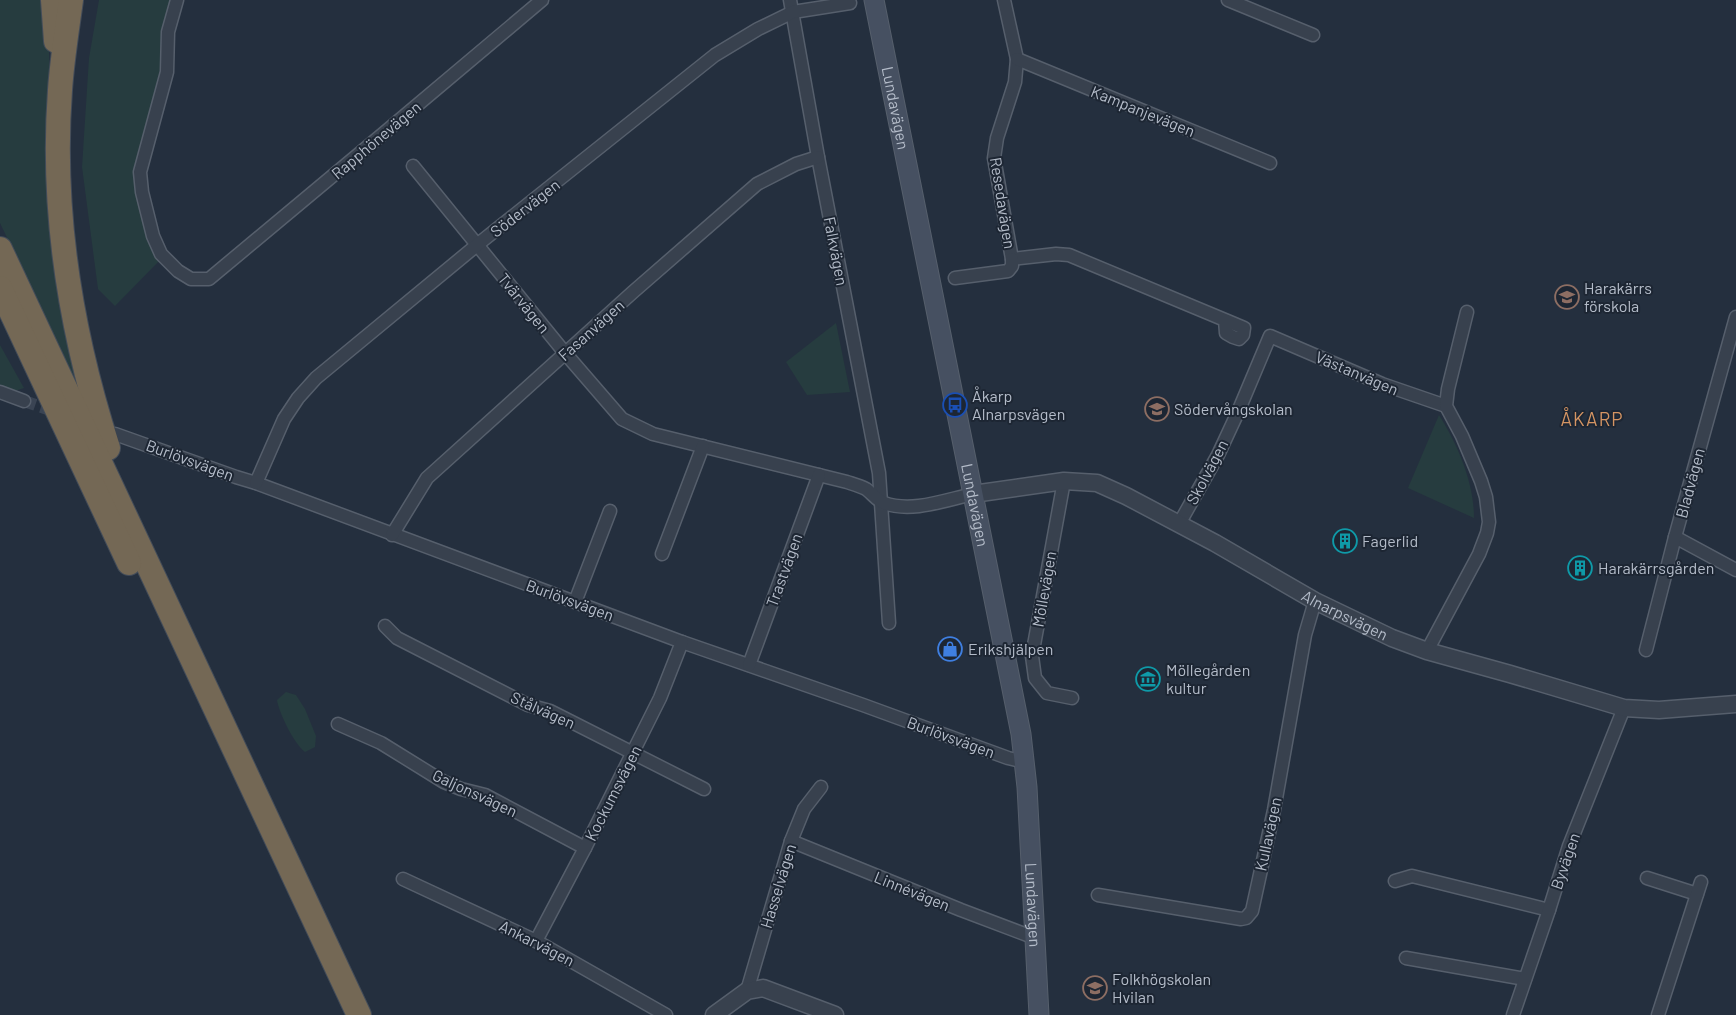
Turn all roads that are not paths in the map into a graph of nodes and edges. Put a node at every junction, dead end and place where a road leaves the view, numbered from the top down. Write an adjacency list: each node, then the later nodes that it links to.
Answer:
1 (52, 0): 12 (highway)
2 (71, 0): 12 (highway)
3 (177, 0): 4 (street, Rapphönevägen)
4 (542, 0)
5 (874, 0): 38 (main road, Lundavägen)
6 (1004, 0): 11 (street, Resedavägen)
7 (1228, 0): 10 (street)
8 (850, 3): 9 (street, Södervägen)
9 (791, 6): 13 (street, Falkvägen); 16 (street, Södervägen)
10 (1312, 35)
11 (1017, 59): 14 (street, Kampanjevägen); 18 (street, Resedavägen)
12 (60, 90): 43 (highway)
13 (818, 157): 26 (street, Fasanvägen); 39 (street, Falkvägen)
14 (1270, 162)
15 (413, 166): 16 (street, Tvärvägen)
16 (477, 245): 26 (street, Tvärvägen); 37 (street, Södervägen)
17 (0, 249): 43 (highway)
18 (1012, 260): 19 (street, Resedavägen); 23 (street, Resedavägen)
19 (955, 278)
20 (0, 288): 36 (highway)
21 (1467, 312): 31 (street)
22 (1736, 317): 27 (street, Bladvägen)
23 (1225, 320)
24 (0, 328): 36 (highway)
25 (1270, 336): 31 (street, Västanvägen); 41 (street, Skolvägen)
26 (565, 354): 33 (street, Tvärvägen); 42 (street, Fasanvägen)
27 (1723, 364): 28 (street); 44 (street, Bladvägen)
28 (1736, 368)
29 (0, 392): 30 (street)
30 (24, 401)
31 (1446, 406): 53 (street)
32 (115, 434): 37 (street, Burlövsvägen)
33 (703, 446): 34 (street, Tvärvägen); 45 (street)
34 (819, 475): 39 (street, Tvärvägen); 54 (street, Trastvägen)
35 (1064, 481): 38 (street, Alnarpsvägen); 41 (street, Alnarpsvägen); 55 (street, Möllevägen)
36 (91, 483): 75 (highway)
37 (256, 483): 42 (street, Burlövsvägen)
38 (973, 494): 39 (street, Tvärvägen); 60 (main road, Lundavägen)
39 (882, 502): 49 (street, Falkvägen)
40 (610, 511): 48 (street)
41 (1179, 524): 47 (street, Alnarpsvägen)
42 (392, 535): 48 (street, Burlövsvägen)
43 (134, 536): 76 (highway)
44 (1675, 537): 46 (street); 52 (street, Bladvägen)
45 (662, 554)
46 (1736, 570)
47 (1315, 601): 53 (street, Alnarpsvägen); 68 (street, Kullavägen)
48 (575, 602): 51 (street, Burlövsvägen)
49 (889, 623)
50 (385, 626): 59 (street, Stålvägen)
51 (682, 642): 54 (street, Burlövsvägen); 59 (street, Kockumsvägen)
52 (1646, 650)
53 (1427, 651): 57 (street, Alnarpsvägen)
54 (749, 665): 60 (street, Burlövsvägen)
55 (1072, 698)
56 (1736, 704): 57 (street, Alnarpsvägen)
57 (1624, 708): 69 (street, Byvägen)
58 (338, 724): 64 (street, Galjonsvägen)
59 (633, 754): 62 (street, Stålvägen); 64 (street, Kockumsvägen)
60 (1025, 762): 70 (main road, Lundavägen)
61 (821, 786): 63 (street, Hasselvägen)
62 (704, 789)
63 (791, 841): 70 (street, Linnévägen); 74 (street, Hasselvägen)
64 (585, 848): 71 (street, Kockumsvägen)
65 (1647, 878): 82 (street)
66 (403, 879): 71 (street, Ankarvägen)
67 (1395, 881): 69 (street)
68 (1098, 895)
69 (1549, 910): 73 (street, Byvägen)
70 (1035, 938): 80 (main road, Lundavägen)
71 (536, 941): 77 (street, Ankarvägen)
72 (1406, 958): 73 (street)
73 (1524, 980): 81 (street, Byvägen)
74 (747, 991): 78 (street); 79 (street)
75 (341, 1015)
76 (359, 1015)
77 (666, 1015)
78 (714, 1015)
79 (835, 1015)
80 (1039, 1015)
81 (1513, 1015)
82 (1658, 1015)

